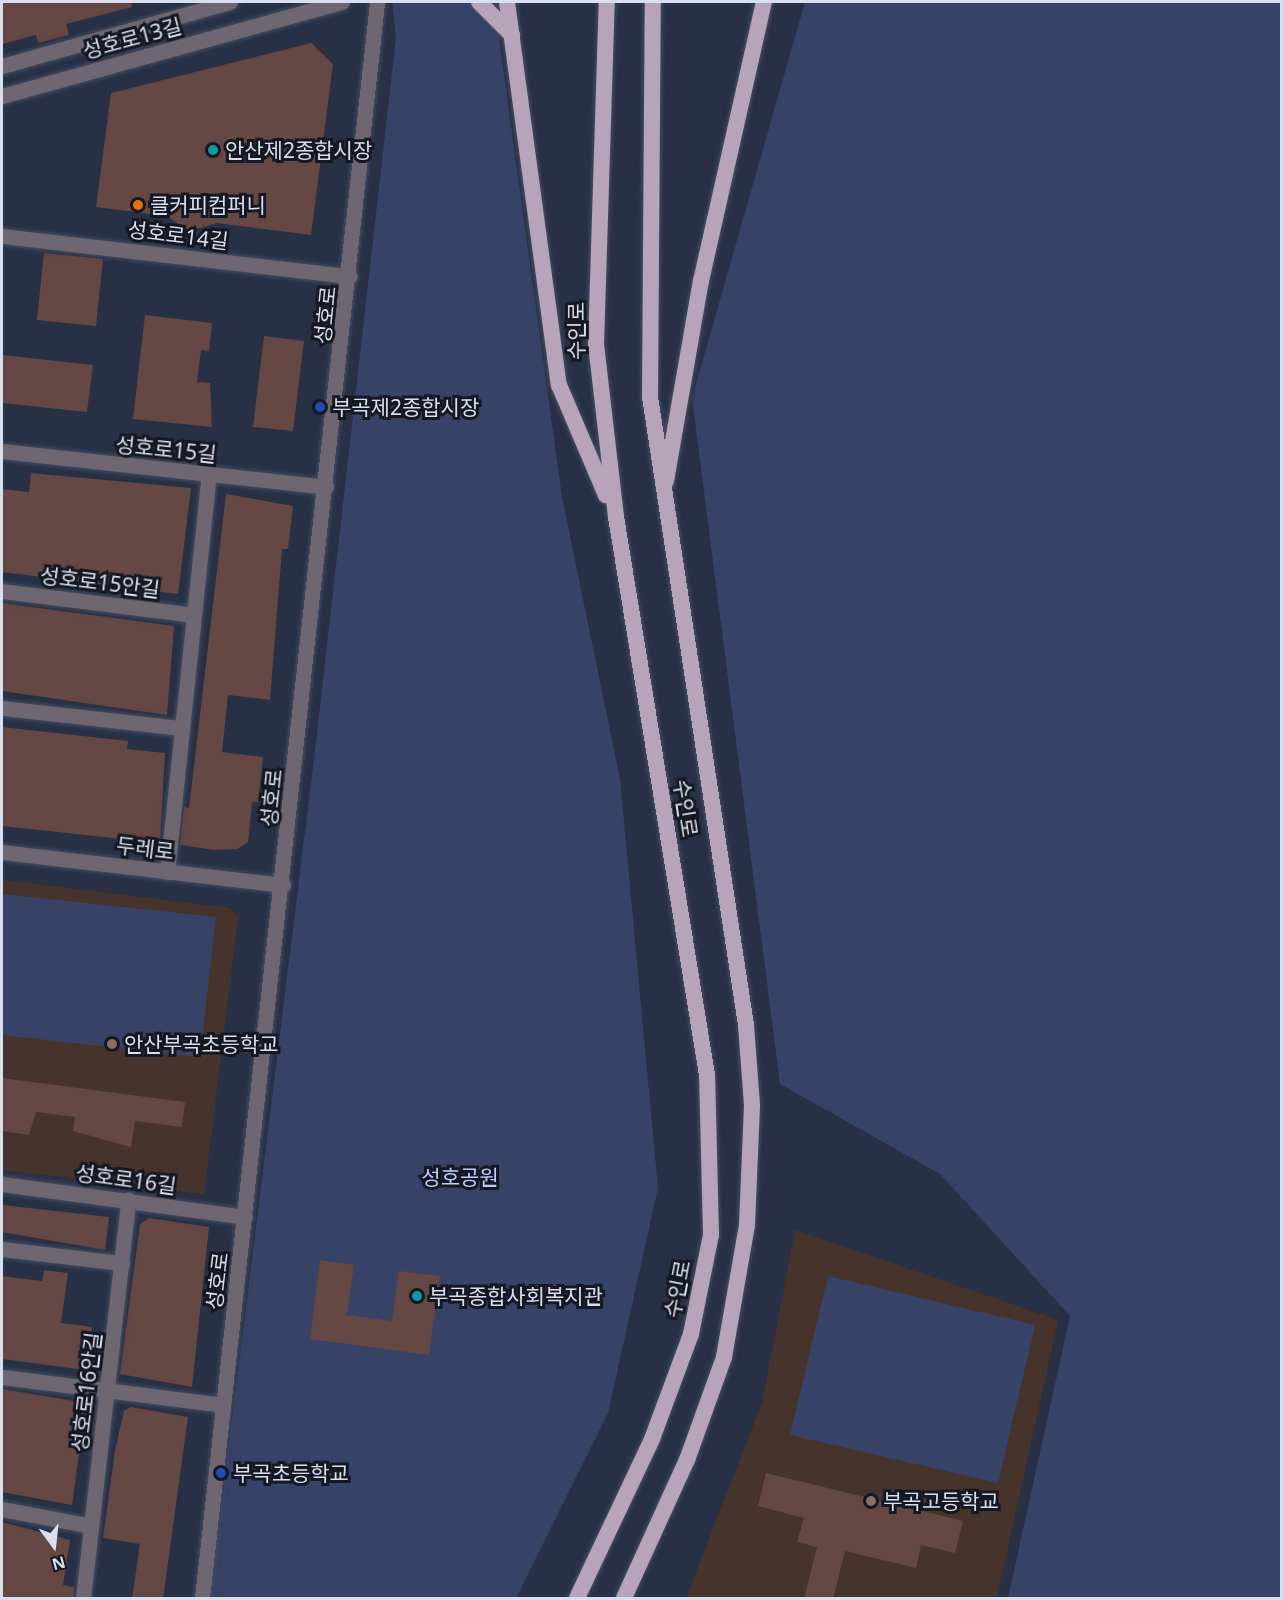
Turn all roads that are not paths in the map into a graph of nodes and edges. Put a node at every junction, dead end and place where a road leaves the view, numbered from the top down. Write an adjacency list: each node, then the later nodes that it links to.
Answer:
1 (230, 2): 12 (street, 성호로13길)
2 (342, 2): 13 (street, 성호로13길)
3 (377, 2): 15 (street, 성호로)
4 (479, 2): 11 (highway)
5 (507, 2): 11 (highway)
6 (607, 2): 20 (highway, 수인로)
7 (653, 2): 19 (highway, 수인로)
8 (764, 2): 10 (highway)
9 (774, 2): 10 (highway)
10 (760, 27): 19 (highway)
11 (512, 35): 20 (highway)
12 (2, 66)
13 (2, 96)
14 (2, 236): 15 (street, 성호로14길)
15 (350, 276): 18 (street, 성호로)
16 (2, 451): 17 (street, 성호로15길)
17 (209, 475): 18 (street, 성호로15길); 22 (street)
18 (326, 487): 27 (street, 성호로)
19 (663, 496): 41 (highway, 수인로)
20 (616, 517): 40 (highway, 수인로)
21 (2, 591): 22 (street, 성호로15안길)
22 (194, 615): 24 (street)
23 (2, 708): 24 (street)
24 (181, 729): 26 (street)
25 (2, 852): 26 (street, 두레로)
26 (166, 872): 27 (street, 두레로)
27 (283, 885): 30 (street, 성호로)
28 (2, 1184): 29 (street, 성호로16길)
29 (128, 1200): 30 (street, 성호로16길); 32 (street, 성호로16안길)
30 (245, 1216): 35 (street, 성호로)
31 (2, 1249): 32 (street)
32 (122, 1263): 34 (street, 성호로16안길)
33 (2, 1377): 34 (street)
34 (109, 1390): 35 (street); 37 (street, 성호로16안길)
35 (223, 1405): 39 (street, 성호로)
36 (2, 1509): 37 (street)
37 (91, 1526): 38 (street, 성호로16안길)
38 (83, 1599)
39 (202, 1599)
40 (577, 1599)
41 (624, 1599)

